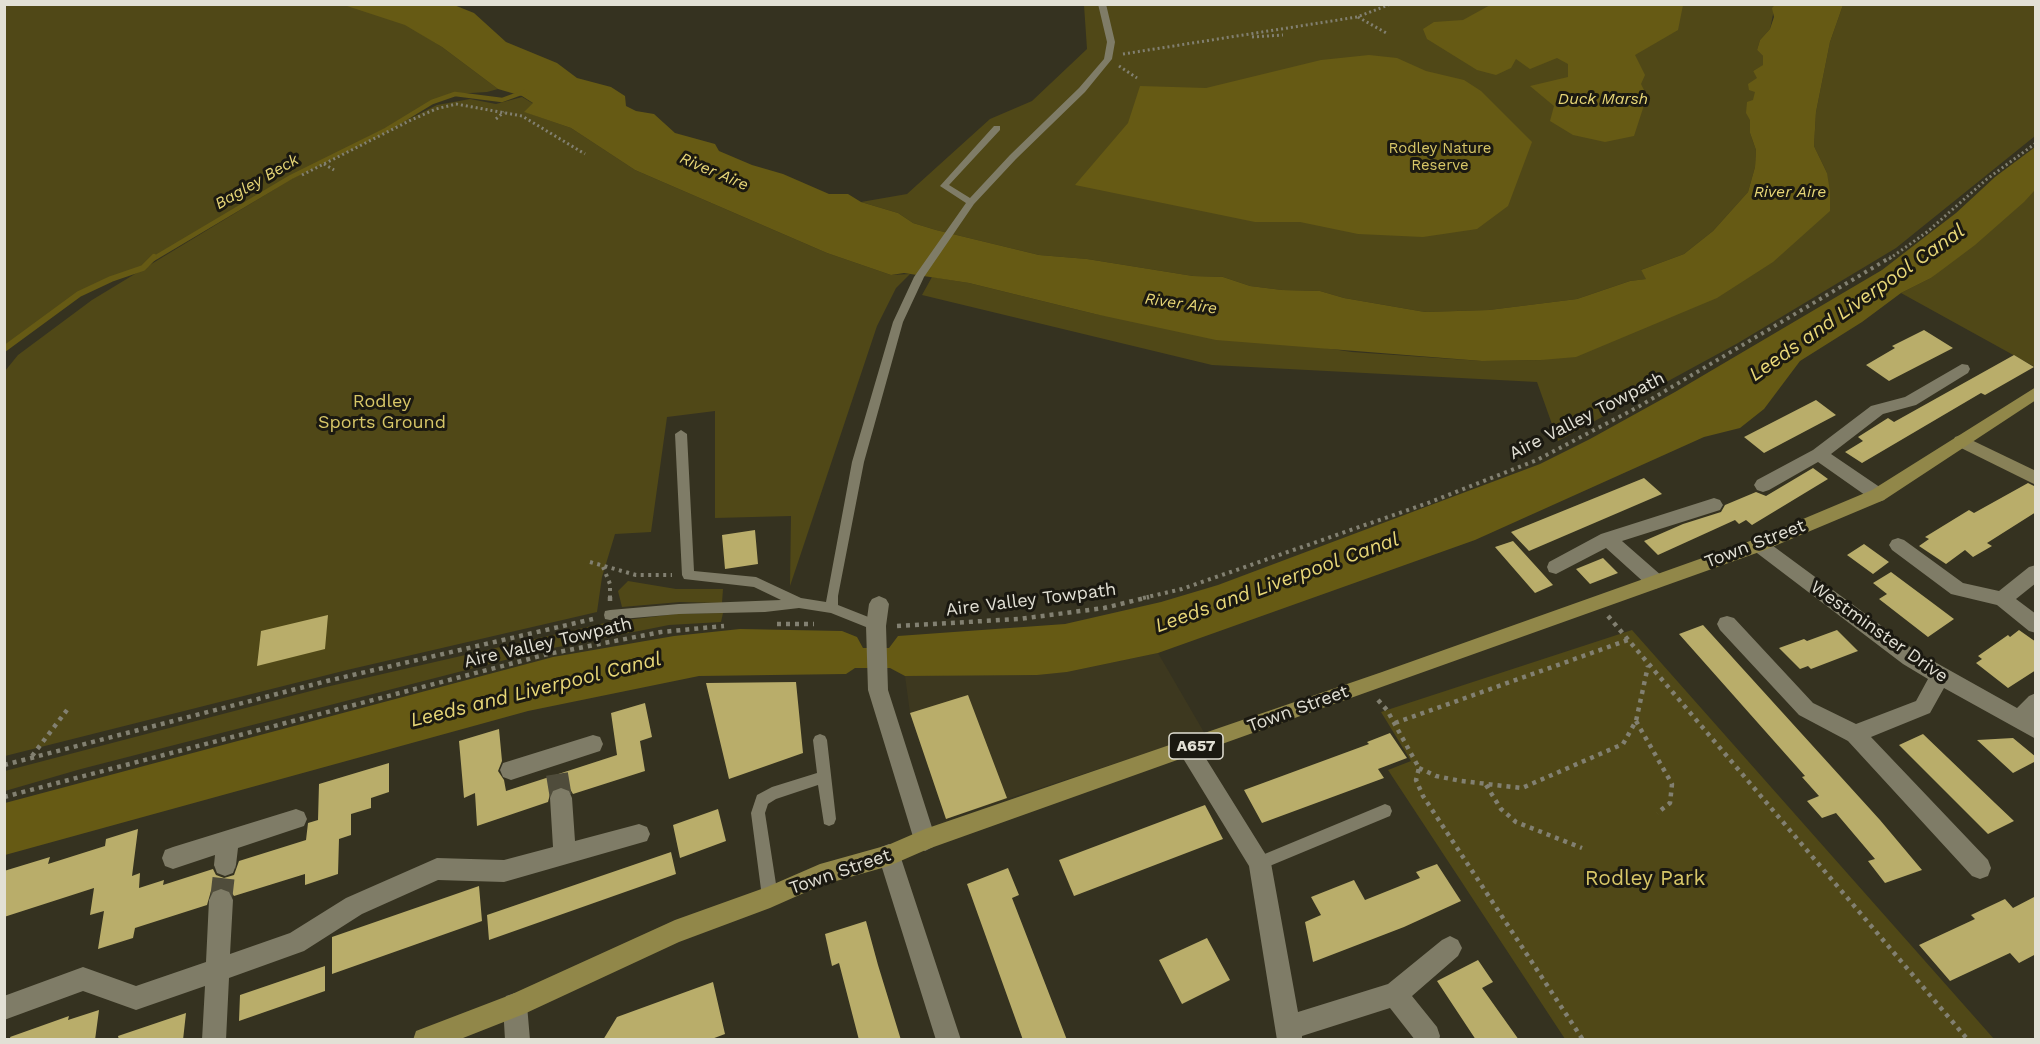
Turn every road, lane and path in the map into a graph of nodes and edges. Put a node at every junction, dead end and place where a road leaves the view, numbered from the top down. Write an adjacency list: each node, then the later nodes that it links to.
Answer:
1 (1102, 4): 7 (lane)
2 (1391, 4): 3 (path)
3 (1357, 17): 4 (path); 6 (path)
4 (1388, 34)
5 (1283, 35): 6 (path)
6 (1234, 38): 7 (path)
7 (1108, 58): 8 (path); 17 (lane)
8 (1137, 78)
9 (504, 112): 10 (path); 13 (path); 14 (path)
10 (496, 118)
11 (997, 128): 17 (lane)
12 (2036, 143): 47 (path, Aire Valley Towpath)
13 (585, 154)
14 (324, 164): 15 (path); 16 (path)
15 (334, 170)
16 (302, 175)
17 (972, 202): 40 (lane)
18 (1962, 369): 22 (street)
19 (2036, 392): 21 (main road, A657)
20 (681, 434): 34 (lane)
21 (1961, 441): 23 (street); 25 (main road, Town Street / A657)
22 (1819, 454): 24 (street); 25 (street)
23 (2036, 478)
24 (1762, 485)
25 (1878, 495): 28 (main road, Town Street / A657)
26 (1714, 505): 27 (street)
27 (1607, 539): 32 (street); 35 (street)
28 (1759, 545): 35 (main road, Town Street / A657); 50 (street, Westminster Drive)
29 (1898, 545): 36 (street)
30 (590, 562): 31 (path)
31 (603, 567): 34 (path); 41 (path)
32 (1556, 567)
33 (2036, 572): 36 (street)
34 (688, 575): 37 (lane)
35 (1655, 581): 39 (main road, Town Street / A657)
36 (2002, 599): 45 (street)
37 (799, 603): 40 (lane); 41 (lane)
38 (879, 604): 47 (street)
39 (1598, 604): 48 (path); 51 (main road, Town Street / A657)
40 (832, 609): 47 (lane)
41 (610, 615): 61 (path)
42 (769, 624): 43 (path)
43 (820, 624)
44 (1727, 624): 57 (street)
45 (2036, 625)
46 (725, 626): 67 (path, Aire Valley Towpath)
47 (876, 634): 75 (street)
48 (1628, 640): 49 (path); 55 (path)
49 (1648, 665): 54 (path); 97 (path)
50 (1940, 676): 56 (street, Westminster Drive); 57 (street)
51 (1364, 686): 55 (path); 60 (main road, Town Street / A657)
52 (2036, 702): 56 (street)
53 (67, 710): 61 (path)
54 (1636, 721): 66 (path); 70 (path)
55 (1395, 723): 63 (path)
56 (2027, 725)
57 (1855, 734): 82 (street)
58 (820, 740): 65 (lane)
59 (593, 744): 64 (street)
60 (1188, 748): 75 (main road, Town Street / A657); 80 (street)
61 (32, 756): 62 (path)
62 (4, 765)
63 (1419, 768): 66 (path); 96 (path)
64 (511, 770)
65 (824, 777): 72 (lane); 83 (lane)
66 (1486, 784): 76 (path)
67 (4, 797)
68 (561, 798): 77 (street)
69 (1385, 811): 80 (lane)
70 (1657, 813)
71 (296, 819): 74 (street)
72 (829, 819)
73 (639, 834): 77 (street)
74 (227, 840): 79 (street); 81 (street)
75 (925, 840): 78 (main road, Town Street / A657)
76 (1582, 848)
77 (565, 854): 86 (street)
78 (889, 855): 83 (main road, Town Street / A657); 95 (street)
79 (173, 858)
80 (1260, 863): 90 (street)
81 (225, 865)
82 (1980, 867)
83 (771, 897): 88 (main road, Town Street / A657)
84 (221, 900): 86 (street)
85 (1450, 948): 87 (street)
86 (218, 970): 89 (street); 92 (street)
87 (1395, 994): 90 (street); 91 (street)
88 (515, 1005): 93 (main road, Town Street / A657); 94 (street)
89 (4, 1008)
90 (1288, 1034)
91 (1428, 1036)
92 (214, 1040)
93 (425, 1040)
94 (518, 1040)
95 (949, 1040)
96 (1583, 1040)
97 (1968, 1040)

